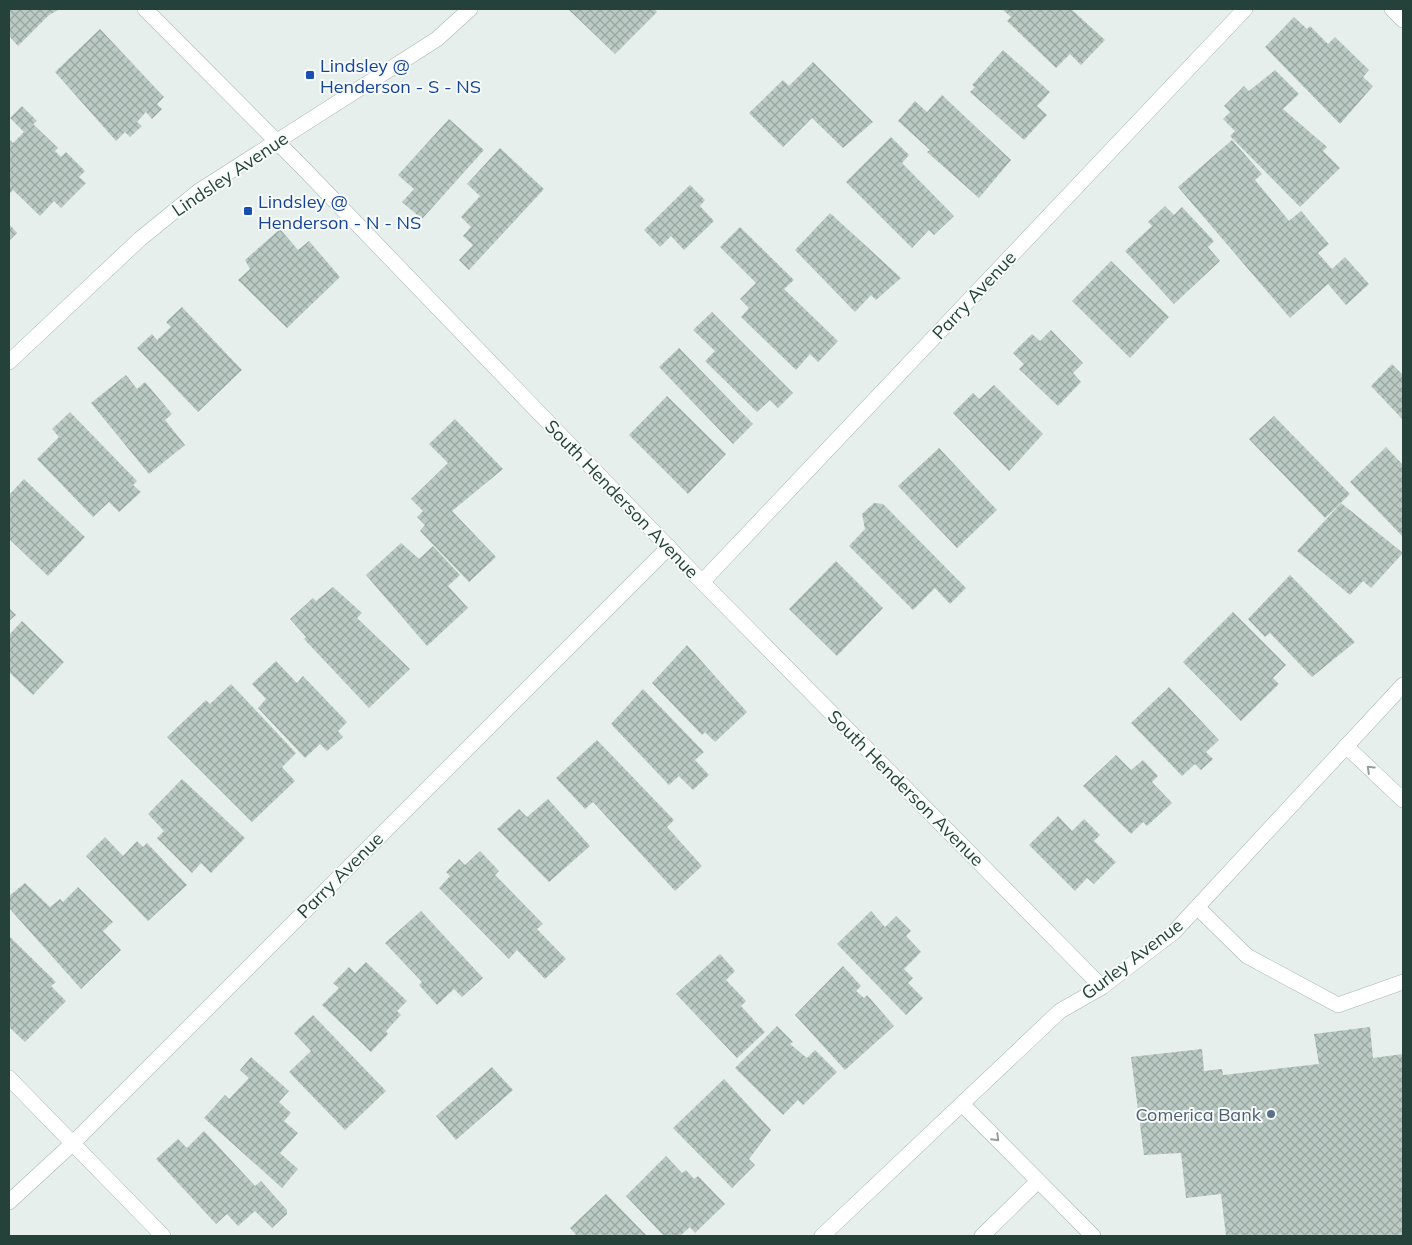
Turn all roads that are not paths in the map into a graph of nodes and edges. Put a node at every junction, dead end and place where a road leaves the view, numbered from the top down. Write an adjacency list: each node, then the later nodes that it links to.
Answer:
1 (145, 9): 6 (street, South Henderson Avenue)
2 (470, 9): 6 (street, Lindsley Avenue)
3 (1245, 9): 9 (street, Parry Avenue)
4 (1392, 9): 5 (street)
5 (1403, 20)
6 (276, 141): 7 (street, Lindsley Avenue); 8 (street, South Henderson Avenue)
7 (9, 362)
8 (669, 547): 9 (street, South Henderson Avenue); 18 (street, Parry Avenue)
9 (702, 582): 15 (street, South Henderson Avenue)
10 (1403, 685): 11 (street, Gurley Avenue)
11 (1346, 746): 12 (street, one-way to 11); 13 (street, Gurley Avenue)
12 (1399, 796)
13 (1197, 907): 14 (street); 15 (street, Gurley Avenue)
14 (1403, 982)
15 (1102, 987): 17 (street, Gurley Avenue)
16 (9, 1078): 18 (street)
17 (962, 1104): 19 (street, one-way to 19); 22 (street, Gurley Avenue)
18 (72, 1144): 20 (street, Parry Avenue); 21 (street)
19 (1038, 1180): 23 (street); 24 (street)
20 (9, 1202)
21 (163, 1236)
22 (822, 1236)
23 (982, 1236)
24 (1093, 1236)

